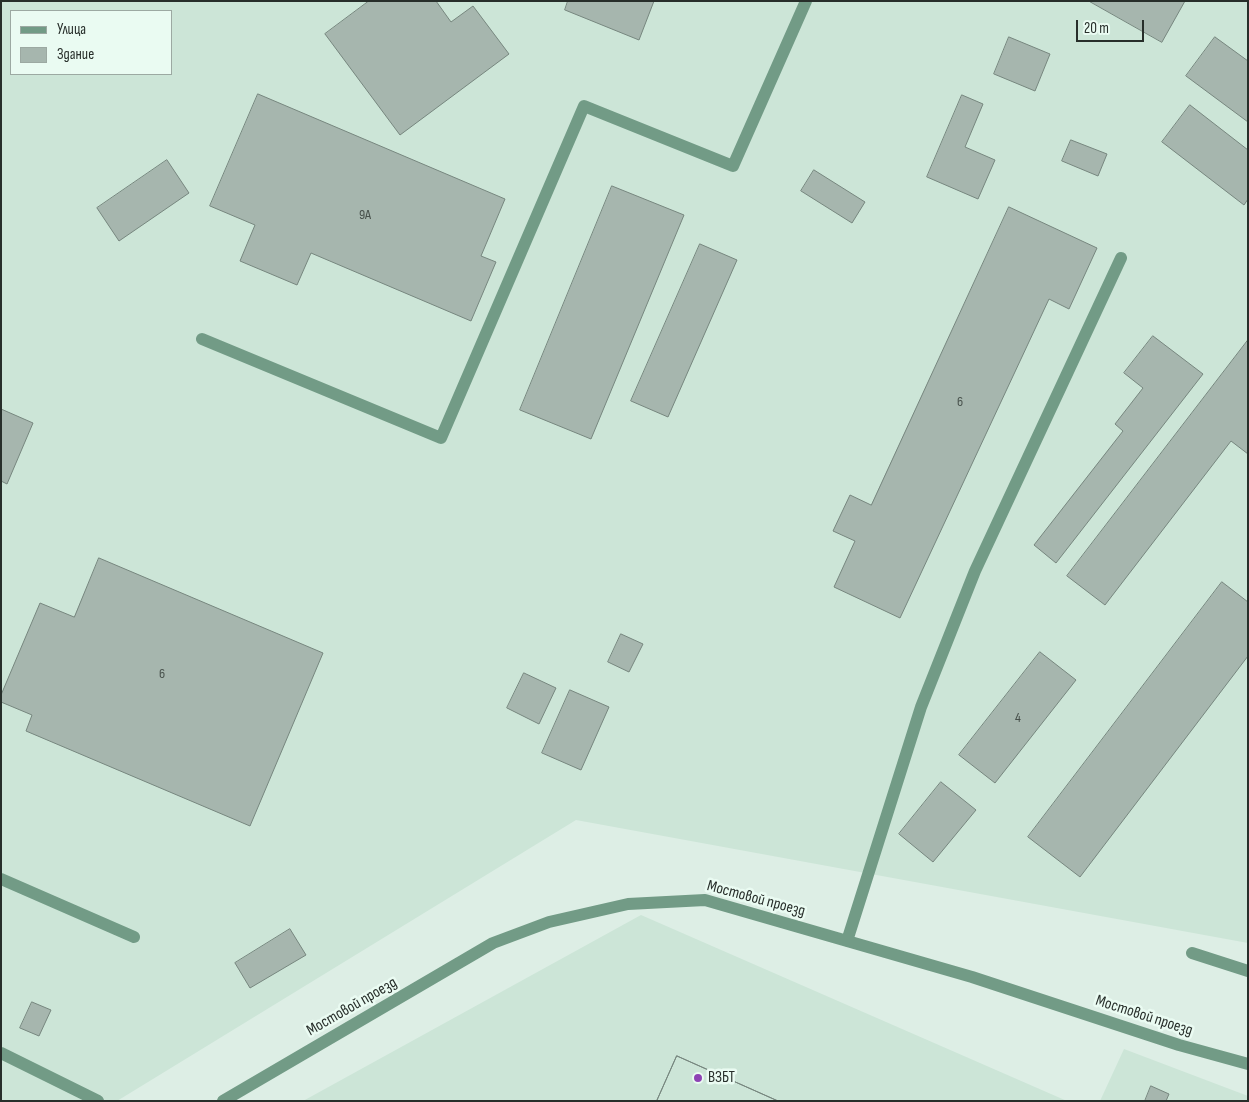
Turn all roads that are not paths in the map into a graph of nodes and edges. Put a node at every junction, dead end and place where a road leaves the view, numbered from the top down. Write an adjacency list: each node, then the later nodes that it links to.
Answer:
1 (806, 1): 3 (street)
2 (1121, 258): 6 (street)
3 (202, 339)
4 (1, 878): 5 (street)
5 (134, 937)
6 (847, 941): 10 (street, Мостовой проезд); 12 (street, Мостовой проезд)
7 (1192, 953): 8 (street)
8 (1248, 971)
9 (1, 1052): 11 (street)
10 (1248, 1064)
11 (98, 1101)
12 (224, 1101)

